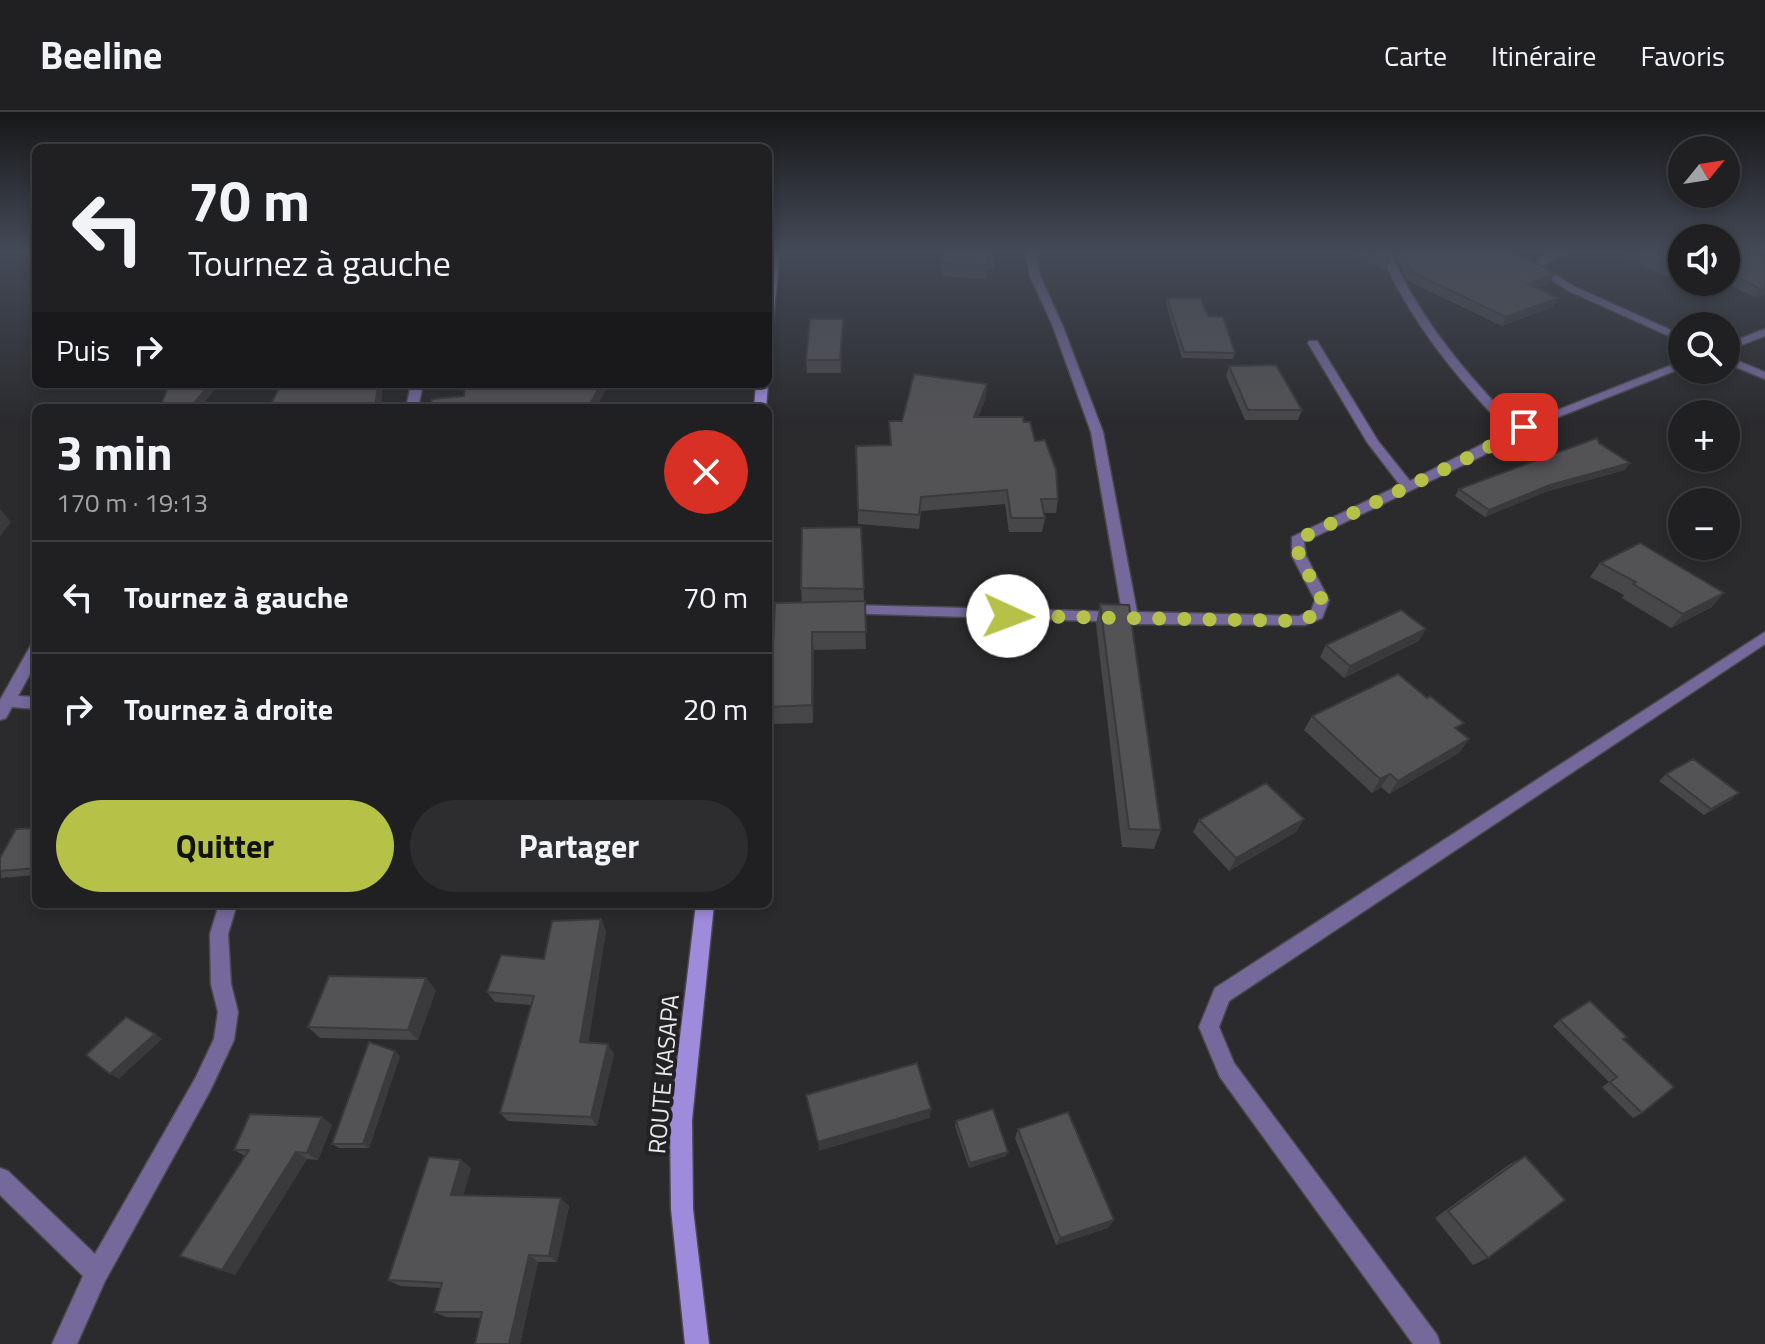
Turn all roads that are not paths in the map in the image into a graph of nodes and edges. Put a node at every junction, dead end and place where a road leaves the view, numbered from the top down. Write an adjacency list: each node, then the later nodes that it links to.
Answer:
1 (1049, 307): 14 (street)
2 (1416, 307): 11 (street)
3 (1613, 307): 5 (street)
4 (1765, 332): 6 (street)
5 (1668, 333)
6 (1740, 342)
7 (1313, 343): 12 (street)
8 (1740, 365): 10 (street)
9 (1668, 369): 11 (street)
10 (1765, 376)
11 (1516, 432): 12 (street)
12 (1408, 487): 14 (street)
13 (825, 610): 14 (street)
14 (1131, 619)
15 (1765, 637): 25 (street)
16 (32, 656): 18 (street)
17 (32, 704): 18 (street)
18 (4, 708)
19 (227, 908): 22 (street)
20 (705, 908): 24 (main road, ROUTE KASAPA)
21 (0, 1179): 22 (street)
22 (97, 1273): 23 (street)
23 (64, 1344)
24 (697, 1344)
25 (1428, 1344)

